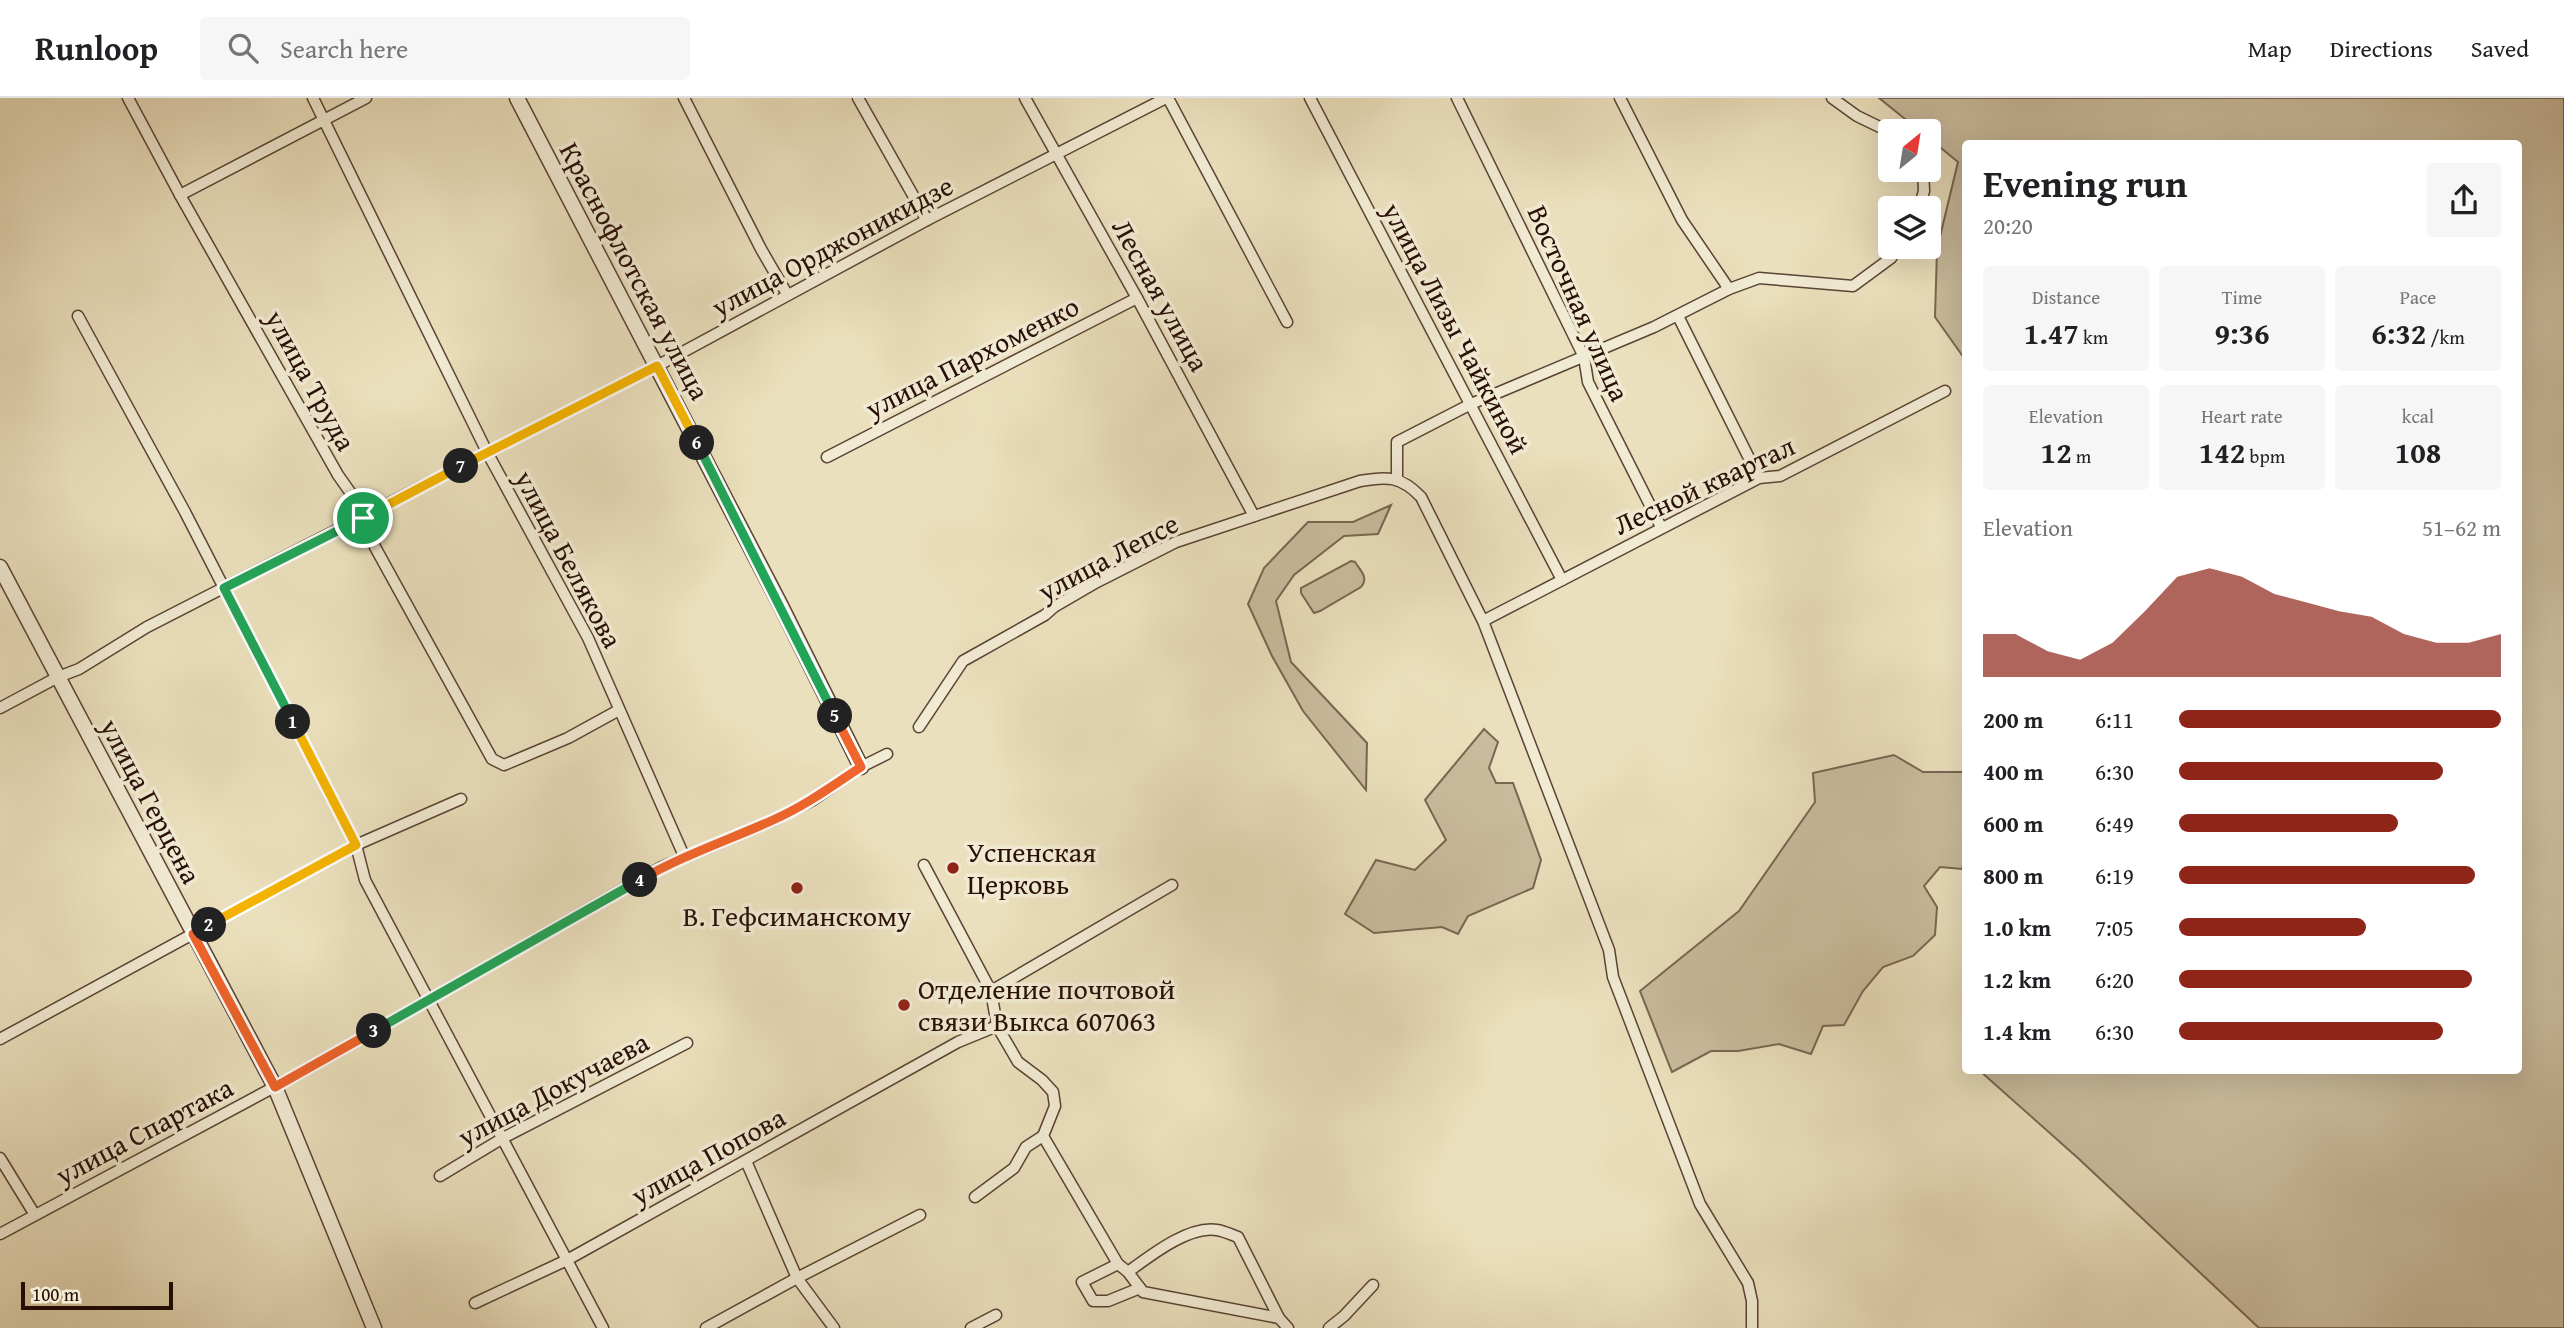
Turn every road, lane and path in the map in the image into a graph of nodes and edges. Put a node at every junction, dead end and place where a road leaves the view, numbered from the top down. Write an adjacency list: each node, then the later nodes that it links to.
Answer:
1 (128, 98): 16 (street, улица Труда)
2 (313, 98): 13 (street, улица Белякова)
3 (366, 98): 13 (street)
4 (517, 98): 26 (street, Краснофлотская улица)
5 (684, 98): 20 (street)
6 (858, 98): 17 (street)
7 (1025, 98): 15 (street, Лесная улица)
8 (1167, 98): 15 (street, улица Орджоникидзе); 24 (street)
9 (1310, 98): 28 (street, улица Лизы Чайкиной)
10 (1457, 98): 25 (street, Восточная улица)
11 (1620, 98): 19 (street)
12 (1832, 98): 14 (street)
13 (326, 120): 16 (street); 29 (street, улица Белякова)
14 (1878, 126)
15 (1056, 153): 17 (street, улица Орджоникидзе); 21 (street, Лесная улица)
16 (180, 195): 34 (street, улица Труда)
17 (927, 220): 20 (street, улица Орджоникидзе)
18 (1890, 259): 19 (street)
19 (1729, 289): 23 (street)
20 (787, 293): 26 (street, улица Орджоникидзе)
21 (1137, 298): 30 (street, улица Пархоменко); 33 (street, Лесная улица)
22 (78, 316): 38 (street)
23 (1678, 316): 25 (street); 31 (street)
24 (1287, 322)
25 (1584, 357): 28 (street); 35 (street, Восточная улица)
26 (657, 366): 29 (street, улица Орджоникидзе); 45 (street, Краснофлотская улица)
27 (1945, 391): 31 (street, Лесной квартал)
28 (1471, 404): 32 (street); 37 (street, улица Лизы Чайкиной)
29 (487, 452): 34 (street, улица Орджоникидзе); 42 (street, улица Белякова)
30 (827, 457)
31 (1759, 478): 35 (street, Лесной квартал)
32 (1396, 479): 33 (street, улица Лепсе); 39 (street)
33 (1254, 516): 43 (street, улица Лепсе)
34 (363, 518): 38 (street, улица Орджоникидзе); 42 (street, улица Труда)
35 (1661, 527): 37 (street, Лесной квартал)
36 (0, 567): 40 (street, улица Герцена)
37 (1562, 580): 39 (street, Лесной квартал)
38 (224, 588): 40 (street, улица Орджоникидзе); 47 (street)
39 (1483, 621): 83 (street)
40 (58, 677): 41 (street, улица Орджоникидзе); 51 (street, улица Герцена)
41 (0, 708)
42 (619, 710): 48 (street, улица Белякова)
43 (919, 727)
44 (887, 754): 45 (street)
45 (861, 767): 48 (street, улица Спартака)
46 (461, 799): 47 (street)
47 (356, 845): 51 (street); 53 (street)
48 (684, 856): 53 (street, улица Спартака)
49 (924, 865): 52 (street)
50 (1172, 885): 52 (street)
51 (193, 934): 55 (street); 57 (street, улица Герцена)
52 (991, 991): 54 (street)
53 (428, 1001): 57 (street, улица Спартака); 59 (street)
54 (997, 1026): 58 (street); 61 (street, улица Попова)
55 (0, 1040)
56 (687, 1043): 59 (street, улица Докучаева)
57 (275, 1087): 64 (street, улица Спартака); 76 (street, улица Герцена)
58 (1043, 1136): 63 (street); 68 (street)
59 (503, 1138): 62 (street, улица Докучаева); 67 (street)
60 (0, 1158): 64 (street)
61 (746, 1161): 67 (street, улица Попова); 70 (street)
62 (440, 1176)
63 (975, 1197)
64 (35, 1215): 66 (street, улица Спартака)
65 (920, 1215): 70 (street)
66 (0, 1234)
67 (567, 1259): 73 (street, улица Попова); 77 (street)
68 (1118, 1264): 69 (street); 72 (street)
69 (1128, 1272): 72 (street); 75 (street)
70 (797, 1278): 78 (street); 79 (street)
71 (1373, 1285): 82 (street)
72 (1140, 1288): 75 (street)
73 (475, 1303)
74 (996, 1315): 80 (street)
75 (1279, 1318): 81 (street)
76 (374, 1328)
77 (603, 1328)
78 (706, 1328)
79 (834, 1328)
80 (971, 1328)
81 (1288, 1328)
82 (1329, 1328)
83 (1752, 1328)

